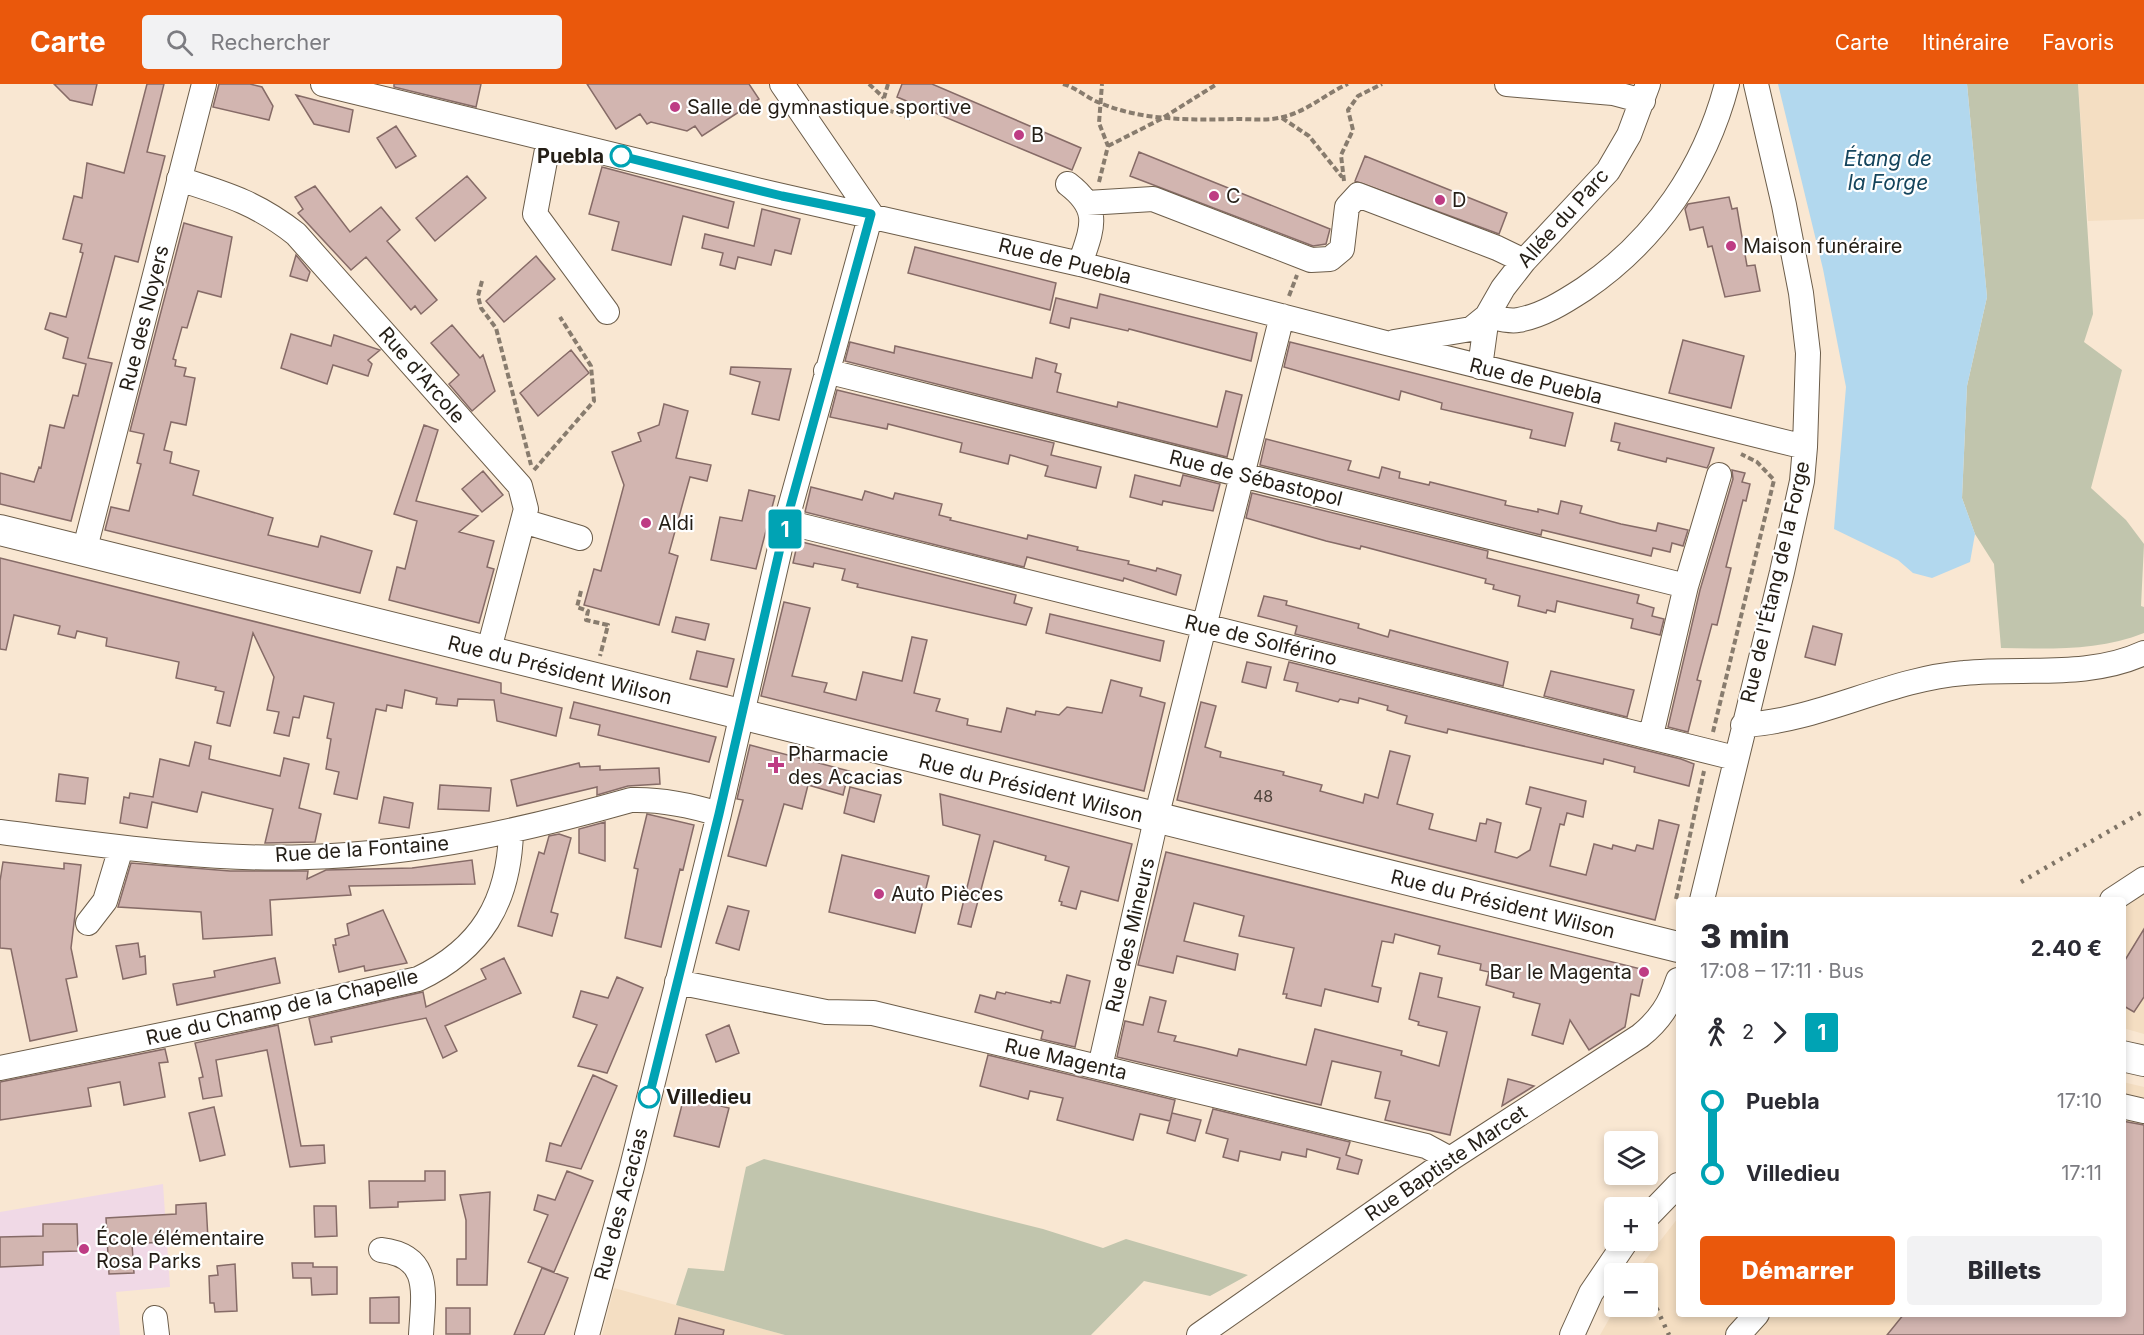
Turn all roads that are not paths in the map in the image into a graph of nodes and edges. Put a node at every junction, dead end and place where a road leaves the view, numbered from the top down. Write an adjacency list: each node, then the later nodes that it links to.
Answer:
1 (204, 84): 9 (street, Rue des Noyers)
2 (323, 84): 8 (street, Rue de Puebla)
3 (782, 84): 12 (street)
4 (1508, 84): 7 (street)
5 (1727, 84): 17 (street)
6 (1756, 84): 21 (street, Rue de l'Étang de la Forge)
7 (1646, 92): 13 (street, Allée du Parc)
8 (549, 139): 12 (street, Rue de Puebla); 15 (street)
9 (179, 179): 24 (street, Rue d'Arcole); 28 (street, Rue des Noyers)
10 (1068, 184): 11 (street)
11 (1091, 202): 13 (street); 14 (street)
12 (871, 214): 14 (street, Rue de Puebla); 20 (street, Rue des Acacias)
13 (1524, 261): 17 (street, Allée du Parc)
14 (1080, 264): 16 (street, Rue de Puebla)
15 (607, 312)
16 (1282, 316): 18 (street, Rue de Puebla); 22 (street, Rue des Mineurs)
17 (1479, 323): 18 (street); 19 (street, Allée du Parc)
18 (1386, 343): 19 (street, Rue de Puebla)
19 (1470, 364): 21 (street, Rue de Puebla)
20 (826, 371): 22 (street, Rue de Sébastopol); 25 (street, Rue des Acacias)
21 (1805, 447): 34 (street, Rue de l'Étang de la Forge)
22 (1242, 475): 29 (street, Rue de Sébastopol); 30 (street, Rue des Mineurs)
23 (1719, 475): 29 (street)
24 (523, 521): 27 (street); 31 (street)
25 (786, 522): 30 (street, Rue de Solférino); 33 (street, Rue des Acacias)
26 (0, 530): 28 (main road, Rue du Président Wilson)
27 (580, 538)
28 (84, 552): 31 (main road, Rue du Président Wilson)
29 (1686, 586): 35 (street)
30 (1205, 627): 35 (street, Rue de Solférino); 38 (street, Rue des Mineurs)
31 (488, 653): 33 (main road, Rue du Président Wilson)
32 (2144, 653): 34 (street)
33 (742, 715): 37 (street, Rue des Acacias); 38 (main road, Rue du Président Wilson)
34 (1743, 724): 36 (street, Rue de l'Étang de la Forge)
35 (1652, 735): 36 (street, Rue de Solférino)
36 (1735, 758): 43 (street, Rue de l'Étang de la Forge)
37 (719, 814): 40 (street, Rue de la Fontaine); 47 (street, Rue des Acacias)
38 (1156, 819): 46 (main road, Rue du Président Wilson); 51 (street, Rue des Mineurs)
39 (0, 832): 41 (street, Rue de la Fontaine)
40 (511, 832): 41 (street, Rue de la Fontaine); 52 (street, Rue du Champ de la Chapelle)
41 (121, 848): 45 (street)
42 (2144, 879): 44 (street)
43 (1703, 897)
44 (2117, 897)
45 (88, 923)
46 (1676, 947)
47 (677, 982): 51 (street, Rue Magenta); 62 (street, Rue des Acacias)
48 (1676, 985): 55 (street, Rue Baptiste Marcet)
49 (2126, 1057): 50 (main road)
50 (2144, 1061)
51 (1100, 1066): 55 (street, Rue Magenta)
52 (0, 1068)
53 (2126, 1107): 54 (street)
54 (2144, 1111)
55 (1450, 1160): 63 (street, Rue Baptiste Marcet)
56 (1676, 1187): 57 (street)
57 (1658, 1206)
58 (381, 1250): 61 (street)
59 (1620, 1251): 64 (street)
60 (1754, 1317): 65 (street)
61 (421, 1335)
62 (587, 1335)
63 (1199, 1335)
64 (1572, 1335)
65 (1738, 1335)

